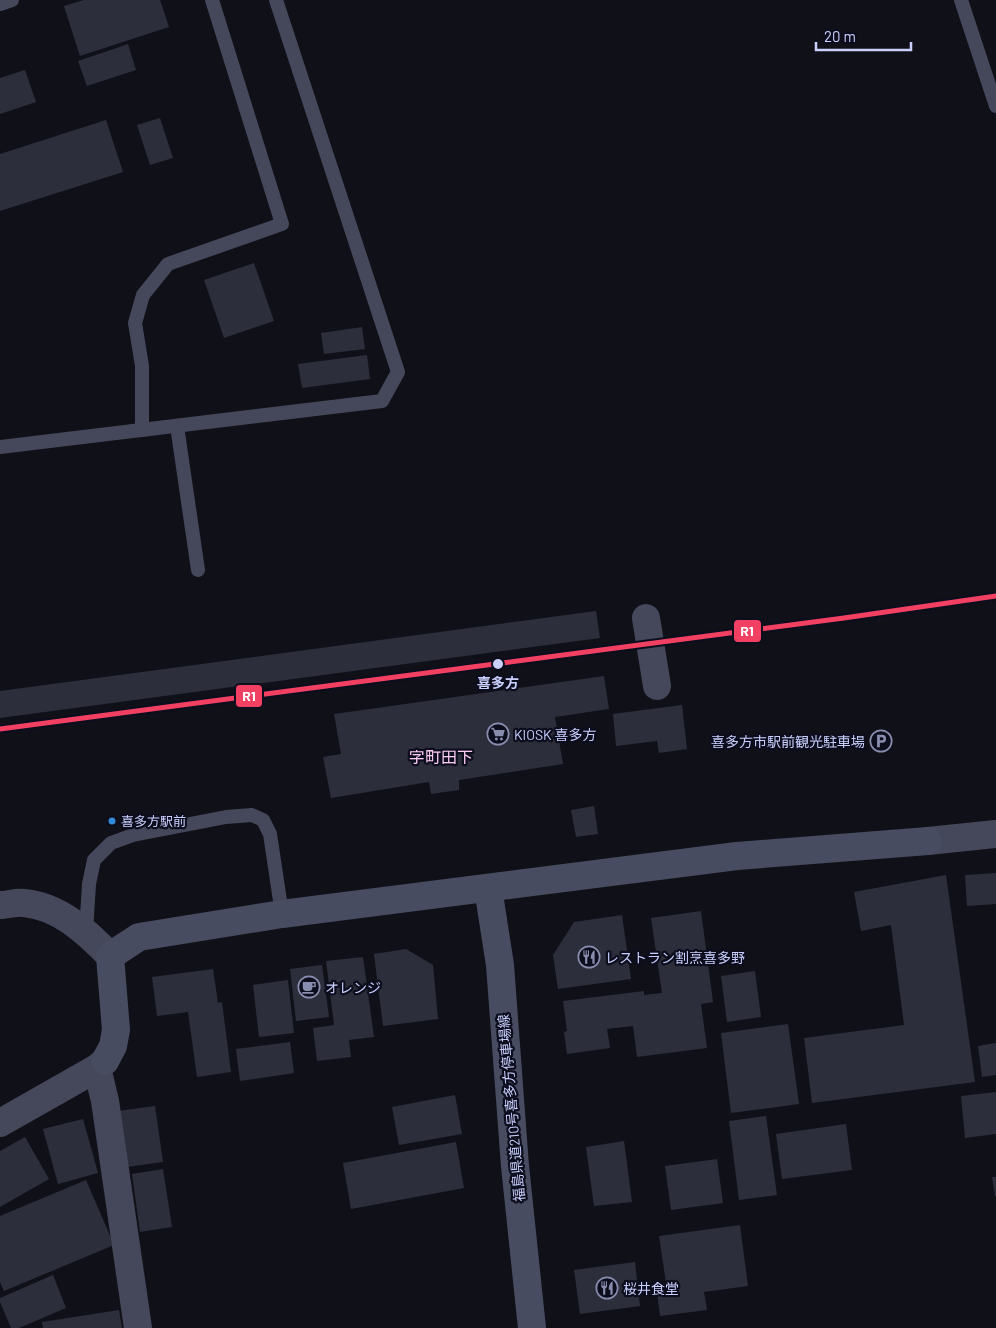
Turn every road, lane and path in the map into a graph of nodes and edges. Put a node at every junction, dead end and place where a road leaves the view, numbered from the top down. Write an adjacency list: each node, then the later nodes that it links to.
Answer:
1 (12, 0): 5 (lane)
2 (212, 0): 8 (lane)
3 (276, 0): 7 (lane)
4 (961, 0): 6 (lane)
5 (0, 4)
6 (996, 106)
7 (177, 426): 8 (lane); 10 (lane)
8 (142, 430): 9 (lane)
9 (0, 447)
10 (198, 570)
11 (646, 618): 12 (street)
12 (657, 686)
13 (996, 834): 14 (street)
14 (488, 888): 16 (street); 22 (street, 福島県道210号喜多方停車場線)
15 (0, 905): 17 (street)
16 (282, 914): 17 (lane); 18 (street)
17 (86, 932): 18 (street)
18 (110, 956): 19 (street)
19 (101, 1064): 20 (street); 21 (street)
20 (0, 1123)
21 (138, 1328)
22 (532, 1328)

